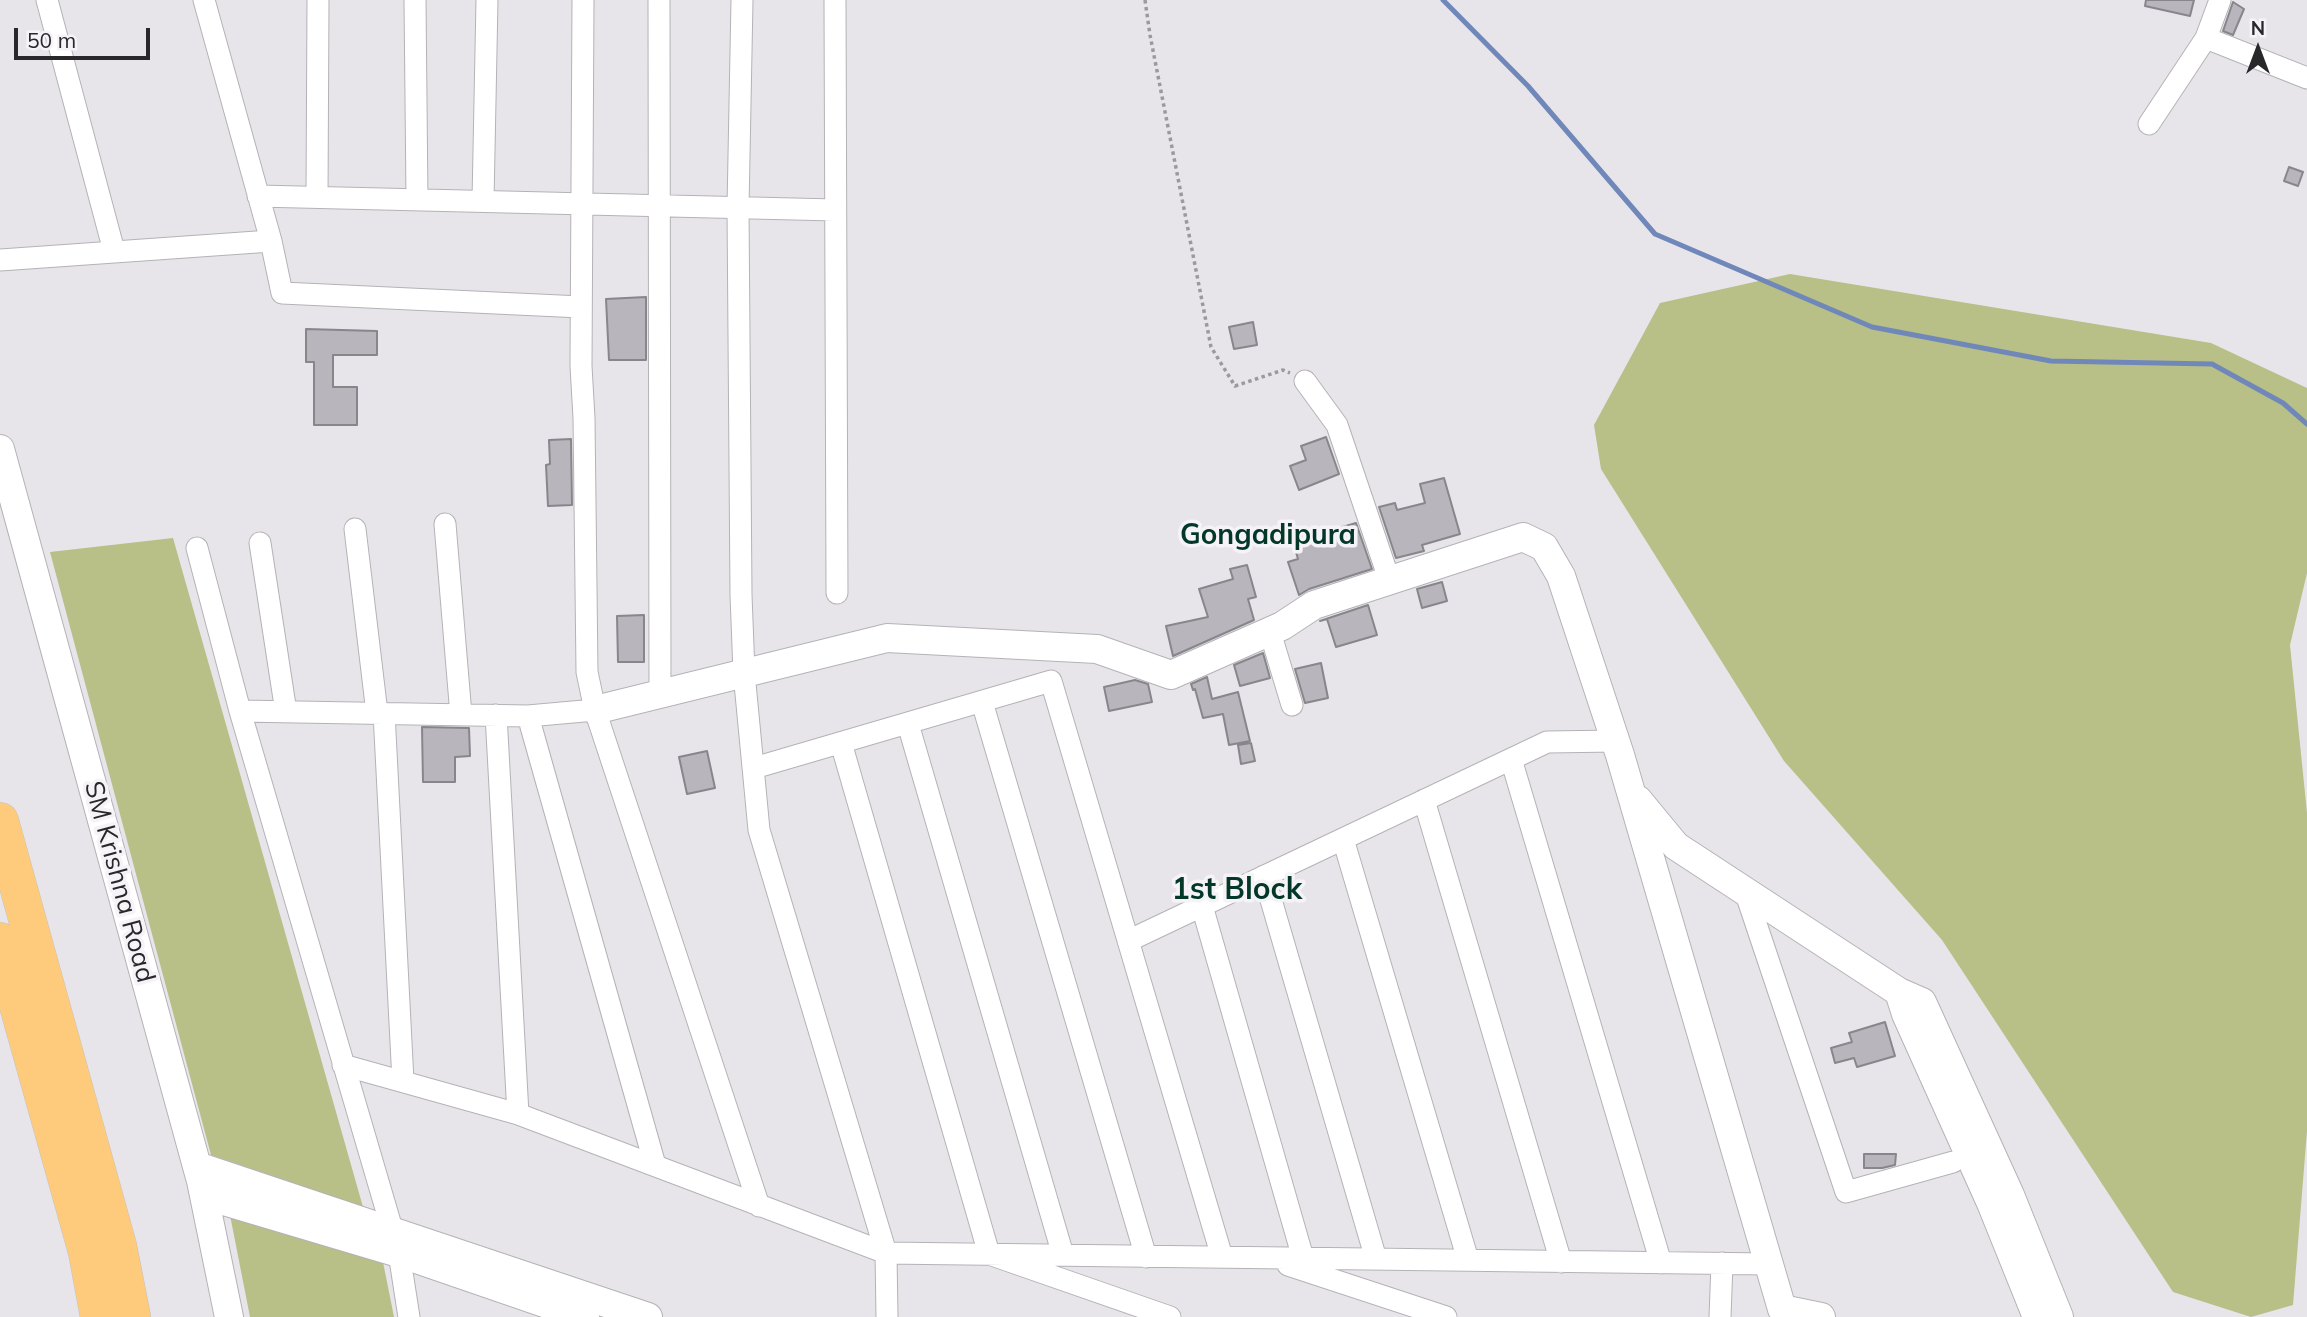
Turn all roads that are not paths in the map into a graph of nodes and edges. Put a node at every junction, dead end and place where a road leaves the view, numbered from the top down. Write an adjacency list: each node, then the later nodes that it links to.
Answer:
1 (47, 0): 23 (street)
2 (204, 0): 14 (street)
3 (318, 0): 15 (street)
4 (415, 0): 16 (street)
5 (487, 0): 17 (street)
6 (583, 0): 18 (street)
7 (659, 0): 19 (street)
8 (742, 0): 20 (street)
9 (835, 0): 21 (street)
10 (2220, 0): 11 (street)
11 (2206, 38): 12 (street); 13 (street)
12 (2307, 78)
13 (2149, 124)
14 (258, 196): 15 (street); 22 (street)
15 (317, 197): 16 (street)
16 (417, 200): 17 (street)
17 (483, 201): 18 (street)
18 (581, 204): 19 (street); 25 (street)
19 (659, 205): 20 (street); 36 (street)
20 (738, 208): 21 (street); 35 (street)
21 (835, 210): 33 (street)
22 (271, 241): 23 (street); 25 (street)
23 (114, 251): 24 (street)
24 (0, 260)
25 (581, 307): 39 (street)
26 (1305, 381): 32 (street)
27 (0, 449): 66 (street, SM Krishna Road)
28 (445, 524): 43 (street)
29 (355, 529): 42 (street)
30 (261, 543): 41 (street)
31 (197, 548): 40 (street)
32 (1390, 582): 34 (street); 47 (street)
33 (837, 593)
34 (1270, 632): 35 (street); 38 (street)
35 (744, 673): 36 (street); 50 (street)
36 (660, 694): 39 (street)
37 (982, 702): 46 (street); 59 (street); 73 (street)
38 (1292, 705)
39 (595, 710): 45 (street); 68 (street)
40 (240, 711): 41 (street); 61 (street)
41 (286, 712): 42 (street)
42 (381, 713): 43 (street); 62 (street)
43 (461, 715): 44 (street)
44 (496, 715): 45 (street); 63 (street)
45 (528, 716): 65 (street)
46 (908, 724): 48 (street); 72 (street)
47 (1616, 741): 49 (street); 51 (street)
48 (841, 743): 50 (street); 71 (street)
49 (1511, 759): 52 (street); 80 (street)
50 (754, 768): 70 (street)
51 (1632, 793): 56 (street); 82 (street)
52 (1424, 800): 54 (street); 79 (street)
53 (0, 821): 84 (highway)
54 (1343, 839): 55 (street); 78 (street)
55 (1264, 876): 57 (street); 77 (street)
56 (1745, 891): 60 (street); 64 (street)
57 (1202, 906): 59 (street); 76 (street)
58 (0, 941): 83 (highway)
59 (1128, 941): 74 (street)
60 (1899, 992): 94 (street); 95 (street)
61 (343, 1065): 62 (street); 69 (street)
62 (403, 1081): 63 (street)
63 (518, 1114): 65 (street)
64 (1952, 1162)
65 (655, 1165): 68 (street)
66 (197, 1166): 67 (street, SM Krishna Road); 69 (street)
67 (204, 1195): 69 (street); 85 (street, SM Krishna Road)
68 (759, 1206): 70 (street)
69 (396, 1242): 86 (street); 87 (street); 88 (street)
70 (886, 1253): 71 (street); 89 (street)
71 (989, 1254): 72 (street); 90 (street)
72 (1063, 1255): 73 (street)
73 (1146, 1256): 74 (street)
74 (1222, 1258): 75 (street)
75 (1268, 1258): 76 (street); 91 (street)
76 (1303, 1258): 77 (street)
77 (1376, 1259): 78 (street)
78 (1468, 1261): 79 (street)
79 (1562, 1262): 80 (street)
80 (1661, 1263): 81 (street)
81 (1722, 1264): 82 (street); 92 (street)
82 (1769, 1264): 93 (street)
83 (100, 1317)
84 (132, 1317)
85 (229, 1317)
86 (409, 1317)
87 (585, 1317)
88 (648, 1317)
89 (887, 1317)
90 (1170, 1317)
91 (1446, 1317)
92 (1720, 1317)
93 (1821, 1317)
94 (2037, 1317)
95 (2059, 1317)

